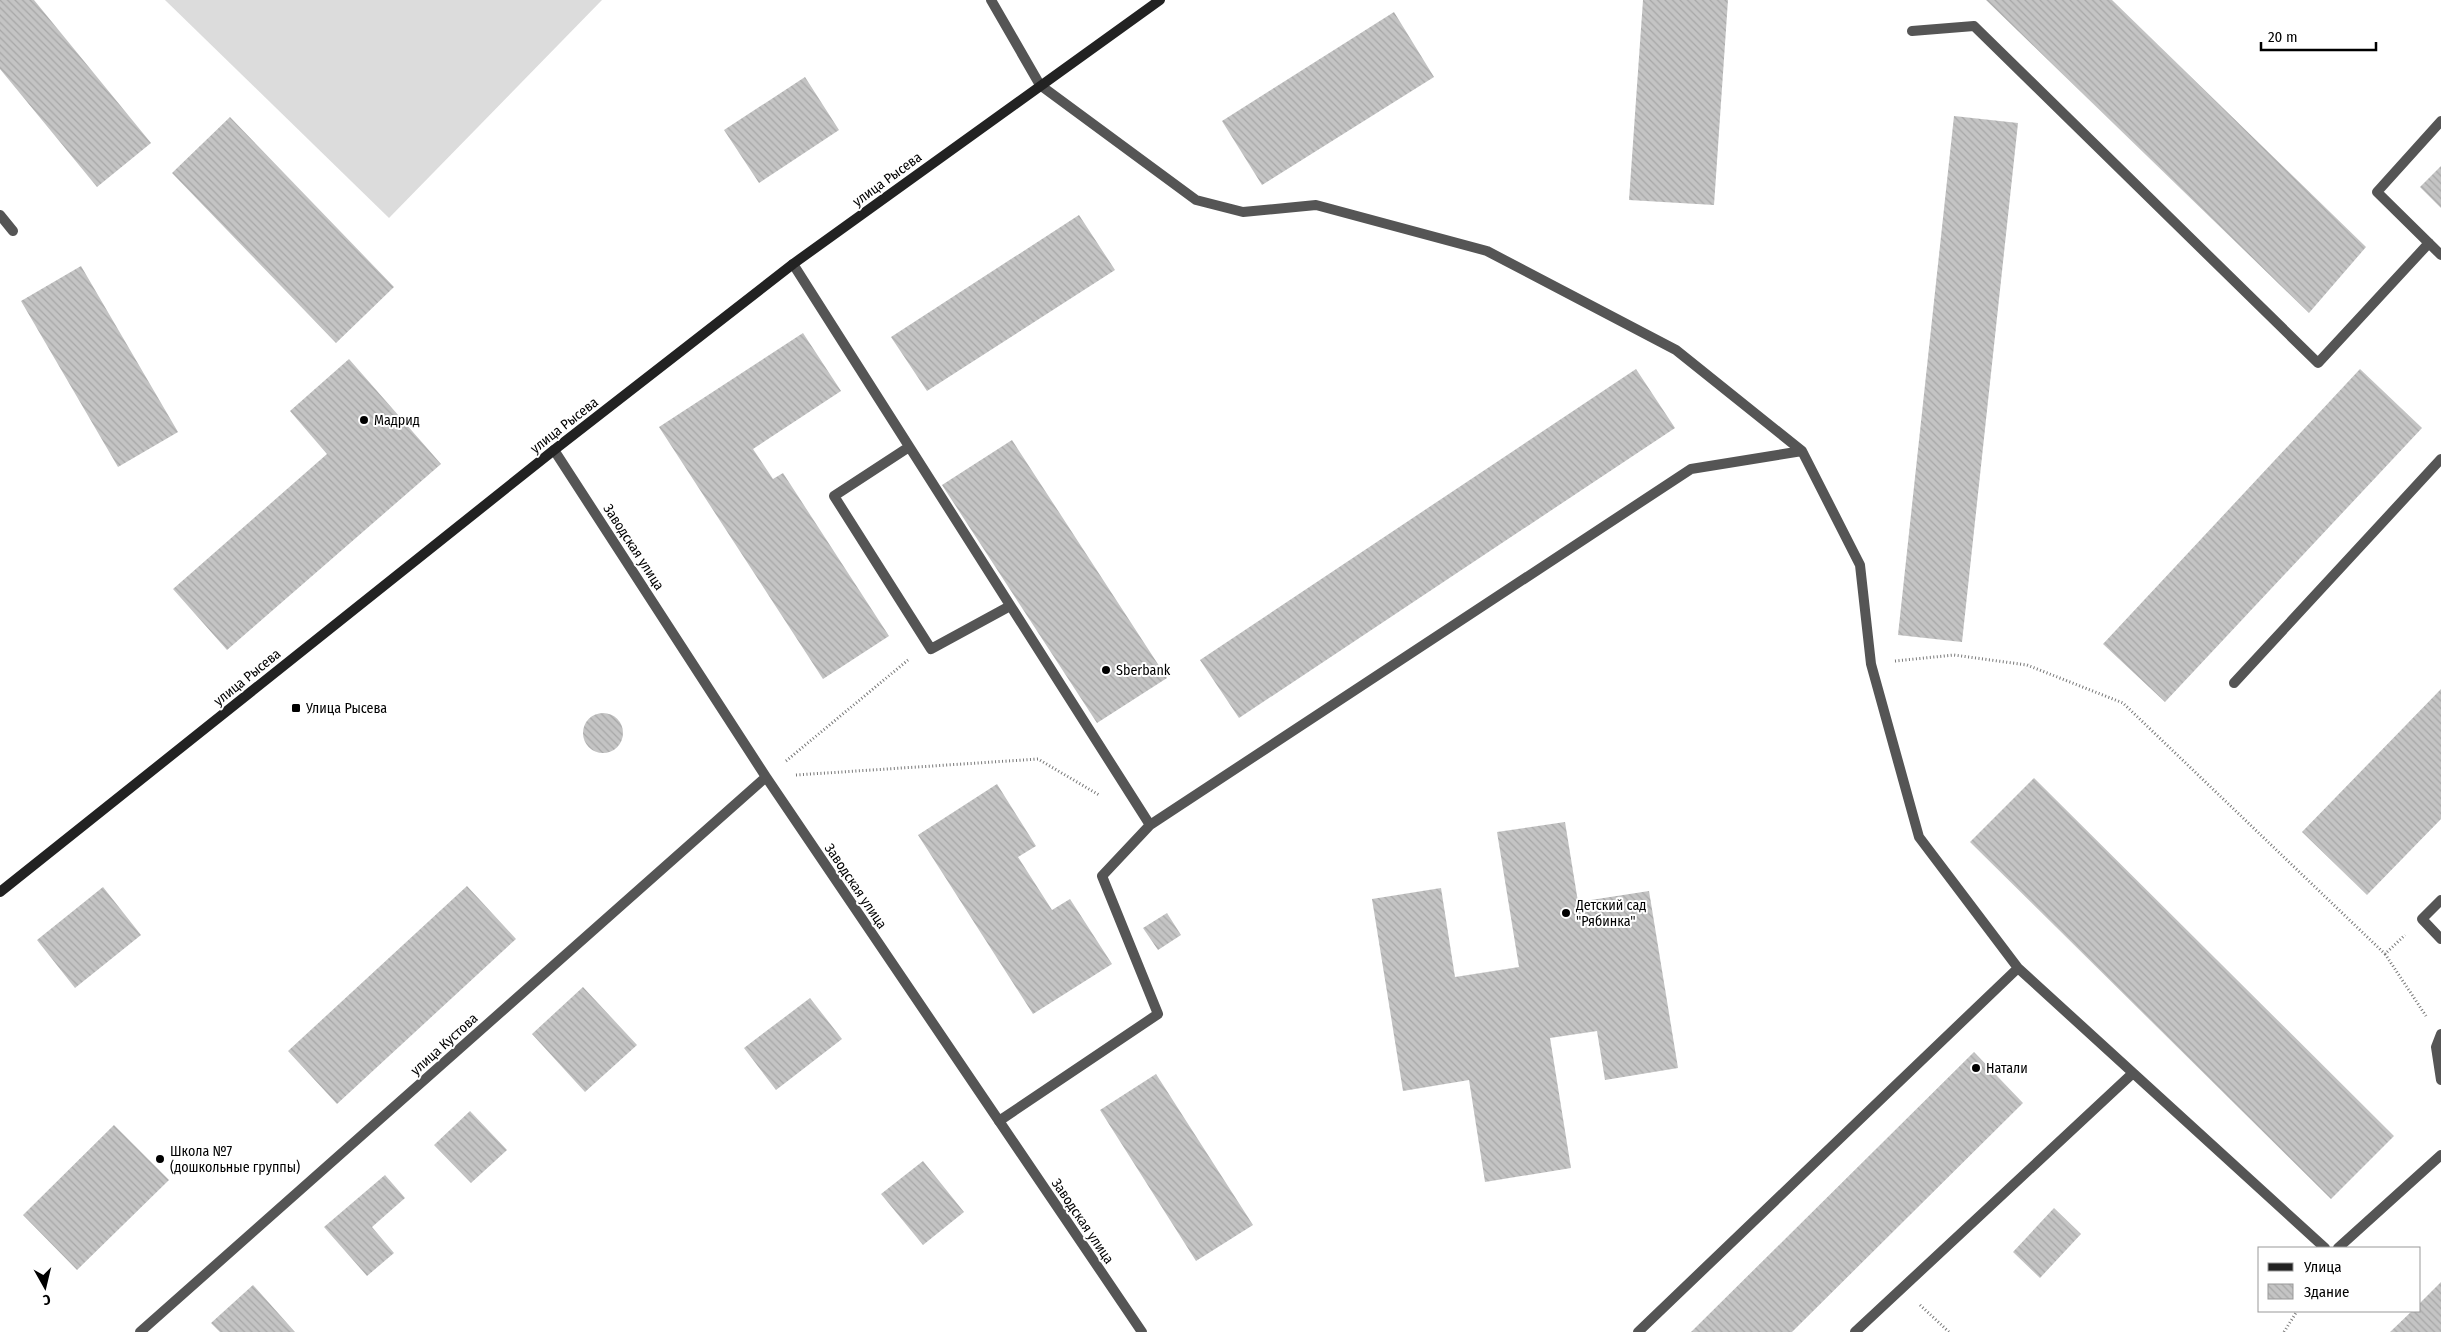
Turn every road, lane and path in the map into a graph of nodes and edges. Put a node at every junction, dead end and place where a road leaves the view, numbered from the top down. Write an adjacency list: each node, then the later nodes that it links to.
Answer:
1 (991, 0): 4 (street)
2 (1160, 0): 4 (main road, улица Рысева)
3 (1912, 31): 8 (street)
4 (1040, 85): 10 (main road, улица Рысева); 13 (street)
5 (2441, 121): 8 (street)
6 (0, 215): 7 (street)
7 (13, 231)
8 (2429, 243): 9 (street)
9 (2441, 254)
10 (793, 264): 11 (street); 12 (main road, улица Рысева)
11 (909, 447): 15 (street); 16 (street)
12 (554, 450): 19 (street, Заводская улица); 22 (main road, улица Рысева)
13 (1802, 451): 17 (street); 21 (street)
14 (2441, 459): 18 (street)
15 (1010, 606): 16 (street); 21 (street)
16 (928, 644): 19 (path)
17 (1871, 664): 26 (path); 27 (street)
18 (2234, 683)
19 (766, 777): 20 (path); 31 (street, Заводская улица); 38 (street, улица Кустова)
20 (1107, 800)
21 (1150, 825): 31 (street)
22 (0, 892)
23 (2441, 900): 24 (street)
24 (2422, 919): 25 (street); 26 (path)
25 (2441, 939)
26 (2385, 954): 28 (path)
27 (2018, 968): 29 (street); 40 (street)
28 (2440, 1036): 30 (street)
29 (2133, 1073): 33 (street); 35 (street)
30 (2441, 1080)
31 (998, 1121): 39 (street, Заводская улица)
32 (2441, 1155): 34 (street)
33 (2324, 1247)
34 (2339, 1247)
35 (1902, 1288): 37 (path); 41 (street)
36 (2296, 1312): 42 (path)
37 (1946, 1331)
38 (140, 1332)
39 (1142, 1332)
40 (1638, 1332)
41 (1855, 1332)
42 (2284, 1332)

